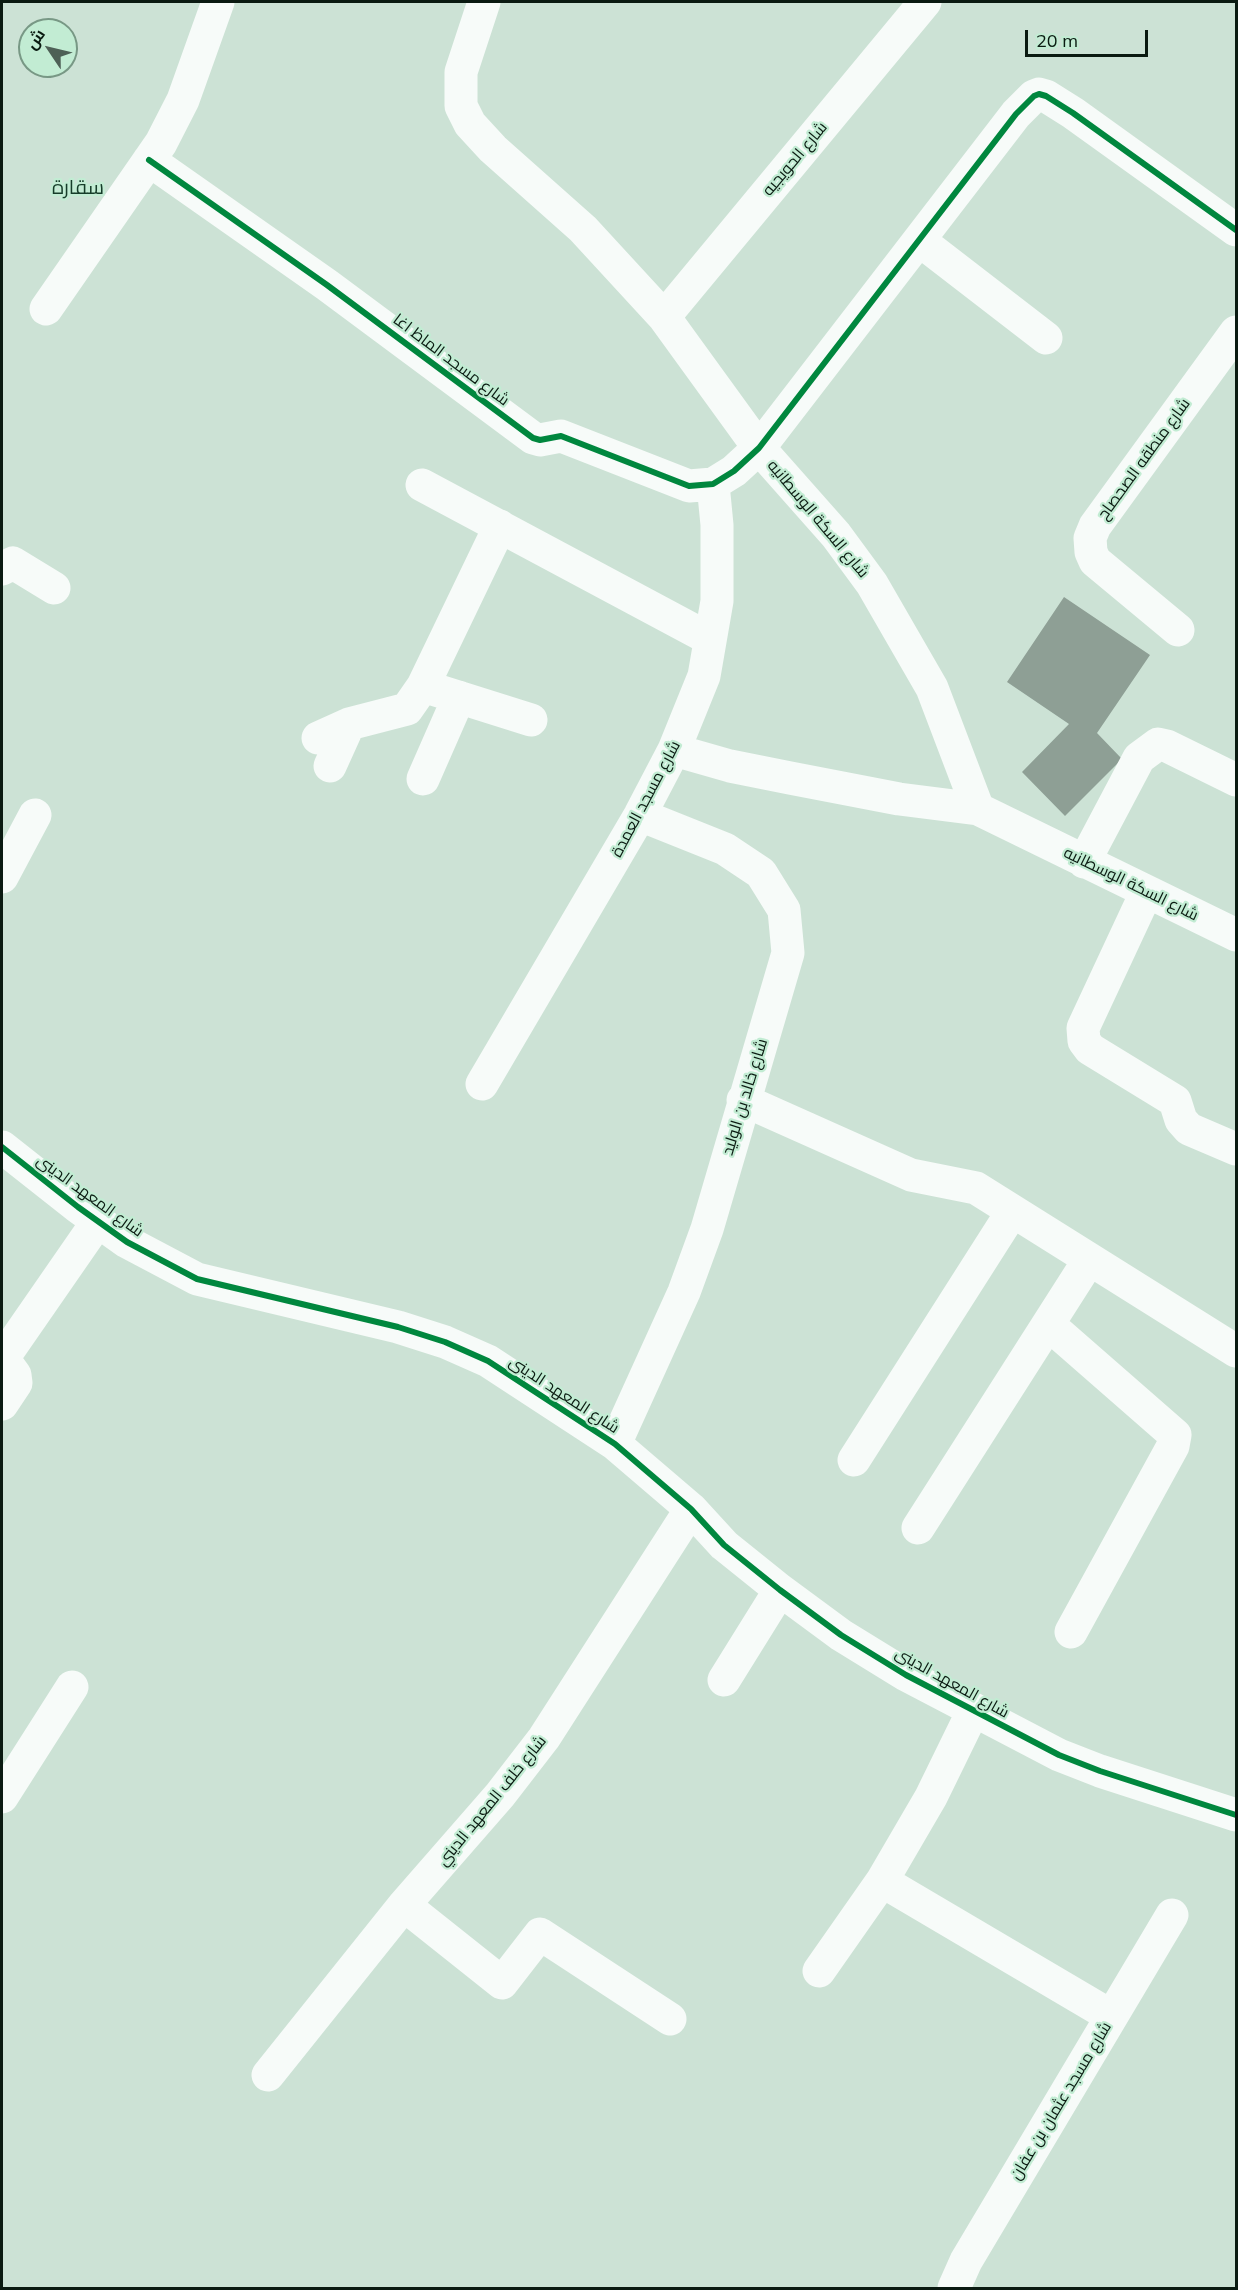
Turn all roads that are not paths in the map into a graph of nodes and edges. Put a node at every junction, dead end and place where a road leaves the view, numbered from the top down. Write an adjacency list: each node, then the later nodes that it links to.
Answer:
1 (218, 2): 4 (street)
2 (484, 2): 8 (street, شارع السكة الوسطانيه)
3 (925, 2): 8 (street, شارع الحويجيه)
4 (149, 160): 7 (street); 12 (street, شارع مسجد الماظ اغا)
5 (1236, 230): 6 (street)
6 (919, 240): 10 (street); 11 (street)
7 (46, 309)
8 (664, 317): 11 (street, شارع السكة الوسطانيه)
9 (1236, 332): 17 (street, شارع منطقه الصحصاح)
10 (1046, 338)
11 (759, 448): 12 (street); 26 (street, شارع السكة الوسطانيه)
12 (713, 484): 18 (street, شارع مسجد العمدة)
13 (422, 485): 14 (street)
14 (500, 526): 18 (street); 19 (street)
15 (2, 569): 16 (street)
16 (54, 588)
17 (1178, 630)
18 (710, 639): 22 (street, شارع مسجد العمدة)
19 (423, 686): 20 (street); 23 (street)
20 (459, 697): 21 (street); 24 (street)
21 (531, 720)
22 (674, 750): 26 (street); 28 (street, شارع مسجد العمدة)
23 (324, 752)
24 (423, 779)
25 (1236, 780): 29 (street)
26 (978, 809): 29 (street, شارع السكة الوسطانيه)
27 (35, 814): 30 (street)
28 (640, 815): 33 (street, شارع مسجد العمدة); 34 (street, شارع خالد بن الوليد)
29 (1084, 862): 31 (street, شارع السكة الوسطانيه)
30 (2, 877)
31 (1146, 893): 32 (street, شارع السكة الوسطانيه); 36 (street)
32 (1236, 935)
33 (482, 1084)
34 (744, 1100): 37 (street); 43 (street, شارع خالد بن الوليد)
35 (2, 1147): 38 (street, شارع المعهد الدينى)
36 (1236, 1149)
37 (1012, 1212): 39 (street); 44 (street)
38 (98, 1221): 42 (street); 43 (street, شارع المعهد الدينى)
39 (1089, 1260): 40 (street); 41 (street)
40 (1048, 1324): 46 (street); 48 (street)
41 (1236, 1351)
42 (2, 1404)
43 (615, 1444): 45 (street, شارع المعهد الدينى)
44 (854, 1460)
45 (691, 1509): 47 (street, شارع المعهد الدينى); 55 (street, شارع خلف المعهد الديني)
46 (918, 1528)
47 (780, 1590): 49 (street); 51 (street, شارع المعهد الدينى)
48 (1071, 1632)
49 (724, 1680)
50 (72, 1686): 52 (street)
51 (974, 1709): 53 (street, شارع المعهد الدينى); 54 (street)
52 (2, 1797)
53 (1236, 1815)
54 (882, 1881): 57 (street); 58 (street)
55 (404, 1905): 59 (street); 60 (street, شارع خلف المعهد الديني)
56 (1172, 1915): 58 (street, شارع مسجد عثمان بن عفان)
57 (819, 1971)
58 (1111, 2016): 61 (street, شارع مسجد عثمان بن عفان)
59 (670, 2019)
60 (268, 2075)
61 (954, 2289)

